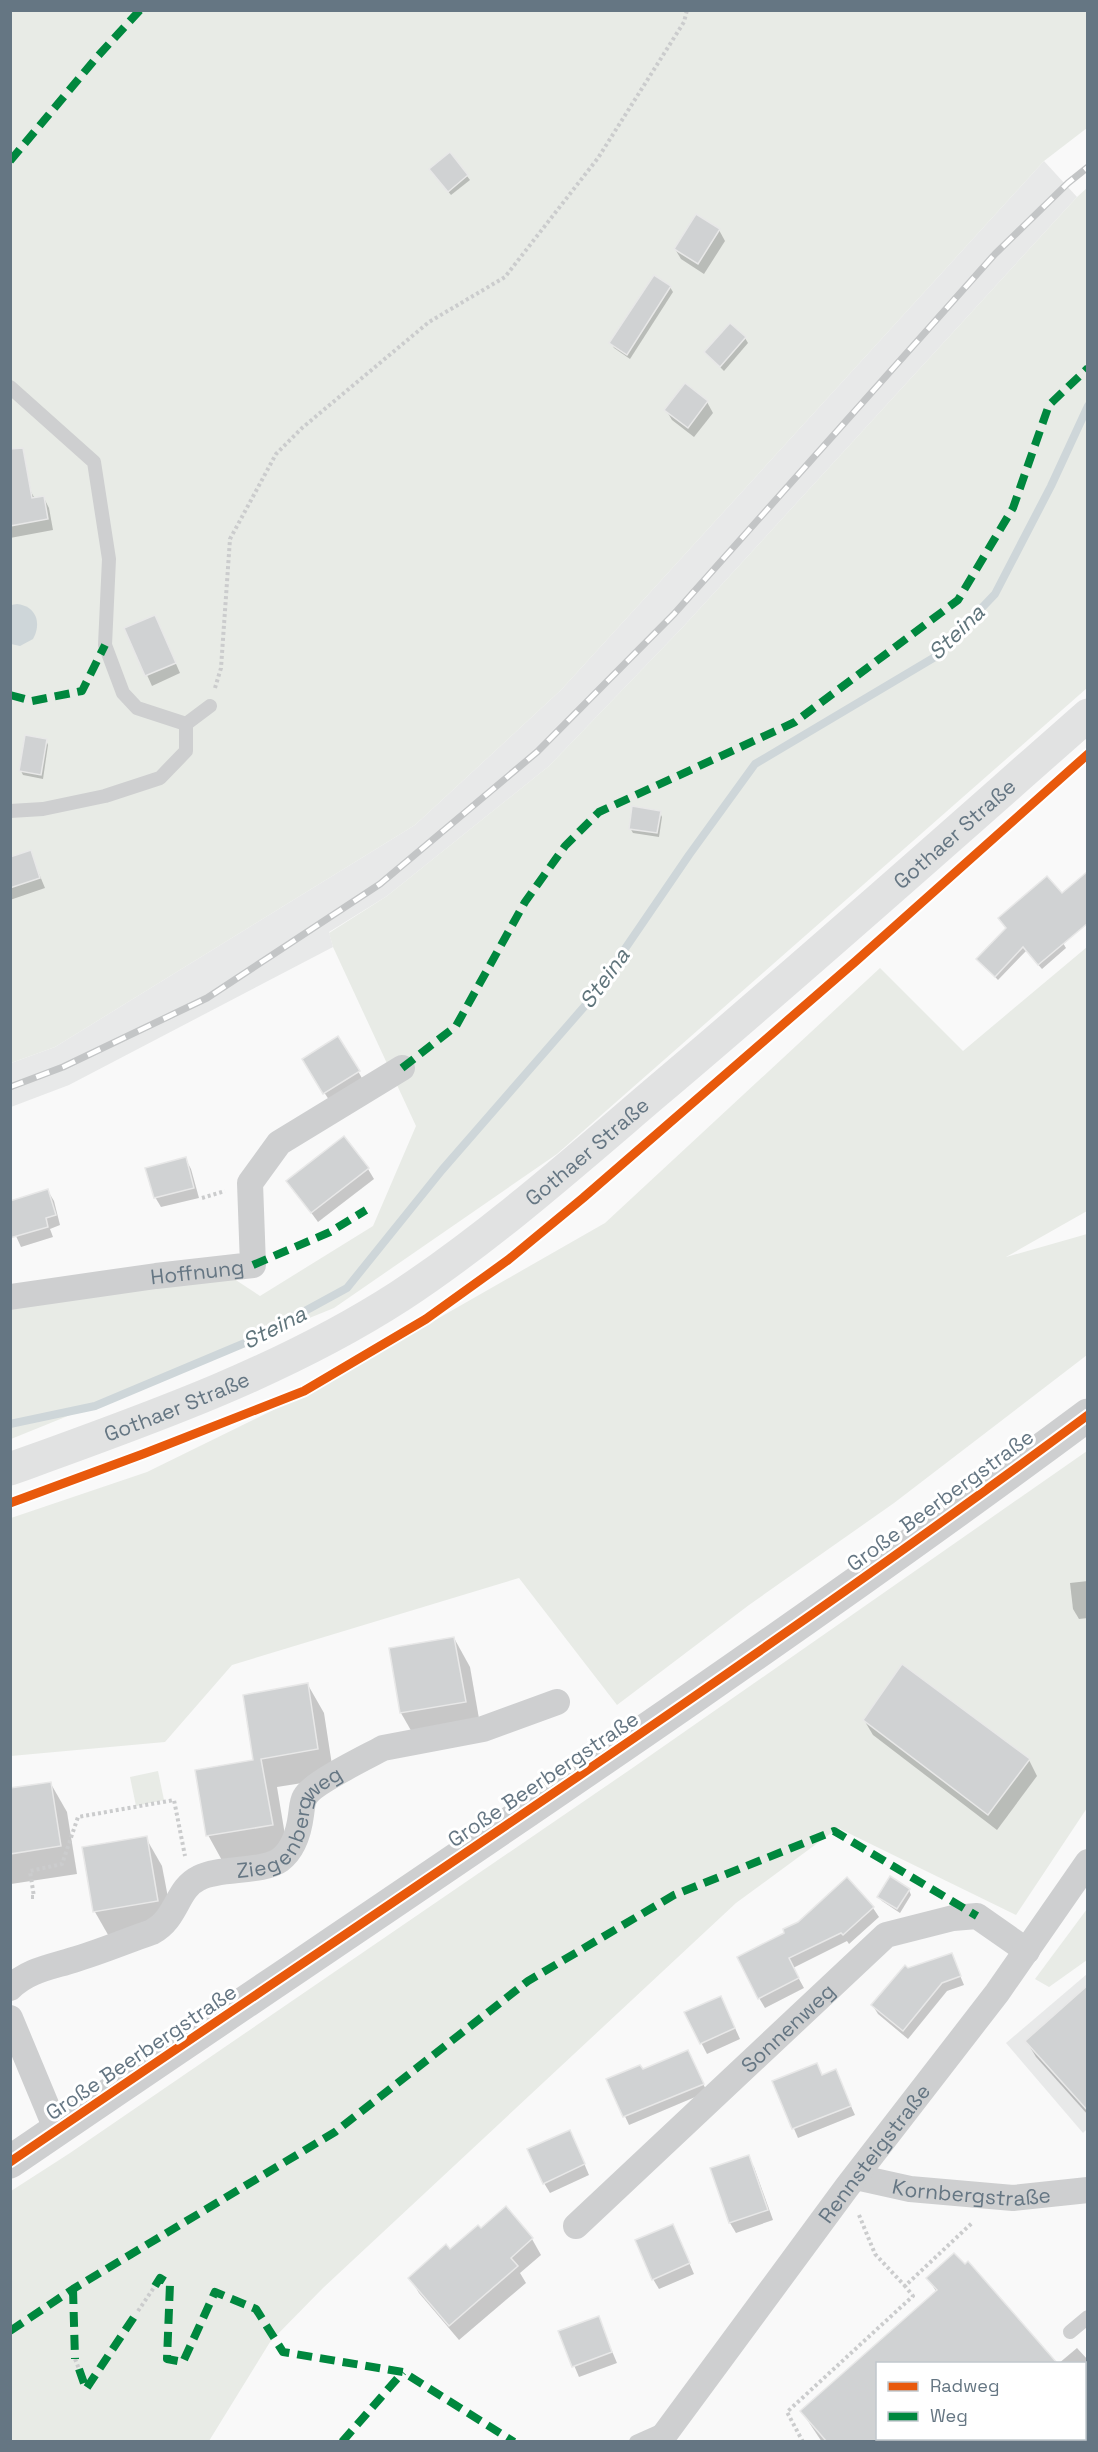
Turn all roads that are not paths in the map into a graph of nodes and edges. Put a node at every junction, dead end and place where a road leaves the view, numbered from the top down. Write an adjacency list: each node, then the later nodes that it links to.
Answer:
1 (10, 387): 4 (lane)
2 (210, 706): 4 (lane)
3 (1088, 715): 9 (main road, Gothaer Straße)
4 (186, 724): 5 (lane)
5 (10, 811)
6 (402, 1068): 7 (street, Hoffnung)
7 (10, 1297)
8 (1088, 1415): 15 (street, Große Beerbergstraße)
9 (10, 1468)
10 (557, 1702): 13 (street, Ziegenbergweg)
11 (1088, 1862): 12 (street, Rennsteigstraße)
12 (1027, 1951): 17 (street, Rennsteigstraße); 19 (street, Sonnenweg)
13 (10, 1988)
14 (10, 2018): 15 (street)
15 (57, 2131): 16 (street, Große Beerbergstraße)
16 (10, 2163)
17 (852, 2182): 18 (street, Kornbergstraße); 22 (street, Rennsteigstraße)
18 (1088, 2190)
19 (576, 2226)
20 (1088, 2317): 21 (lane)
21 (1070, 2332)
22 (663, 2435): 23 (lane)
23 (636, 2442)

